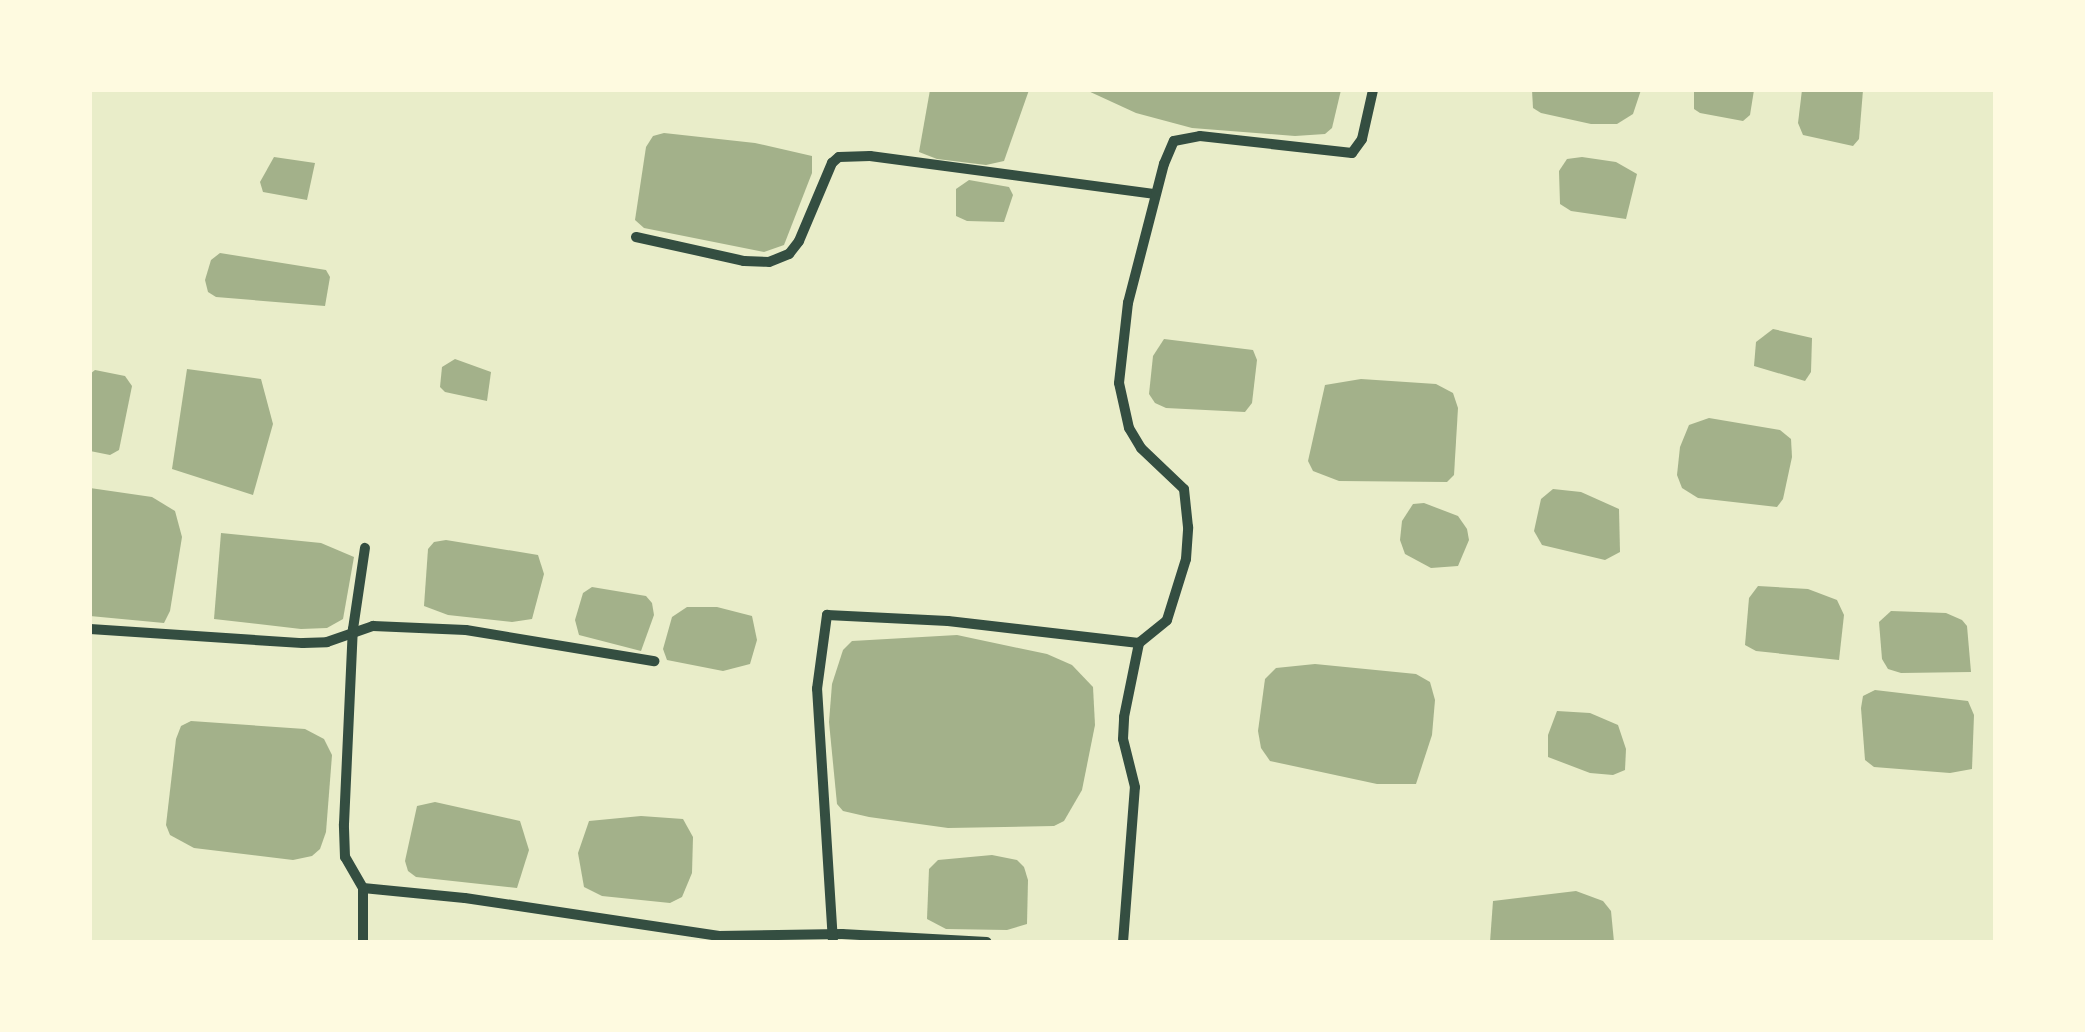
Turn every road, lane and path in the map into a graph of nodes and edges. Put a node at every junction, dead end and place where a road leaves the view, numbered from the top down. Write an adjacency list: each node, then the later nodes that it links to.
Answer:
1 (1373, 90): 2 (street)
2 (1155, 194): 3 (street); 7 (street)
3 (636, 237)
4 (365, 548): 6 (street)
5 (90, 629): 6 (street)
6 (354, 630): 8 (street); 9 (street)
7 (1138, 643): 10 (street); 13 (street)
8 (654, 661)
9 (364, 888): 10 (street); 11 (street)
10 (833, 938): 12 (street)
11 (363, 942)
12 (987, 942)
13 (1123, 942)

